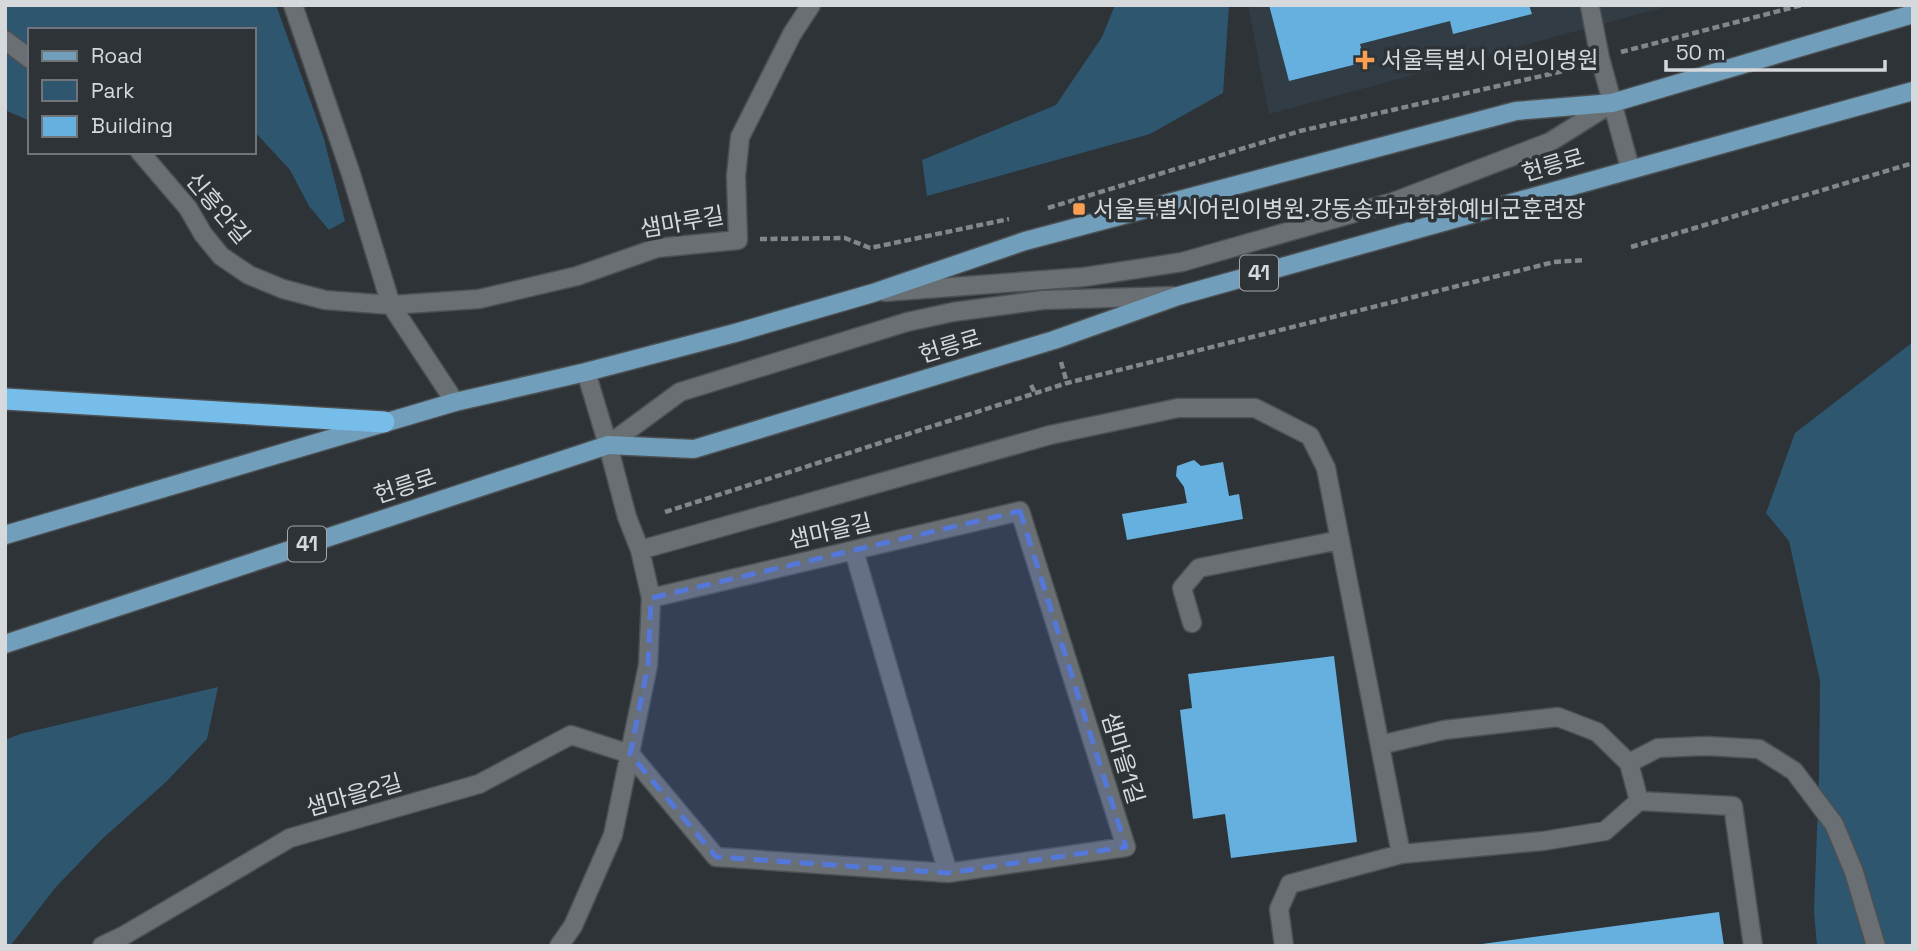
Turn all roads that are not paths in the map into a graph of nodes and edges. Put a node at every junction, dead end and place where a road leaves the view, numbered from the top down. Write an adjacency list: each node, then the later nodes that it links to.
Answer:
1 (293, 5): 13 (street)
2 (811, 5): 13 (street, 샘마루길)
3 (1590, 7): 8 (street)
4 (1913, 14): 8 (main road)
5 (5, 40): 6 (street)
6 (28, 57)
7 (1913, 90): 10 (main road, 헌릉로 / 41)
8 (1612, 103): 10 (street); 11 (main road); 11 (street)
9 (142, 154): 13 (street, 신흥안길)
10 (1630, 168): 12 (main road, 헌릉로 / 41)
11 (873, 293): 14 (main road)
12 (1178, 296): 18 (main road, 헌릉로 / 41); 18 (street)
13 (391, 305): 16 (street)
14 (586, 372): 16 (main road); 18 (street)
15 (5, 399): 17 (highway)
16 (456, 402): 17 (main road)
17 (384, 422): 20 (main road)
18 (608, 444): 22 (street); 26 (main road, 헌릉로 / 41)
19 (1020, 511): 23 (street, 샘마을길); 32 (street, 샘마을1길)
20 (5, 535)
21 (1340, 540): 22 (street); 25 (street); 27 (street)
22 (640, 550): 24 (street)
23 (853, 551): 24 (street, 샘마을길); 32 (street)
24 (651, 598): 28 (street)
25 (1192, 623)
26 (5, 644)
27 (1380, 745): 29 (street); 31 (street)
28 (630, 754): 32 (street, 샘마을1길); 33 (street, 샘마을2길); 34 (street)
29 (1629, 763): 30 (street); 37 (street)
30 (1639, 801): 31 (street); 36 (street)
31 (1401, 853): 35 (street)
32 (948, 873)
33 (102, 946)
34 (559, 946)
35 (1284, 946)
36 (1753, 946)
37 (1875, 946)

